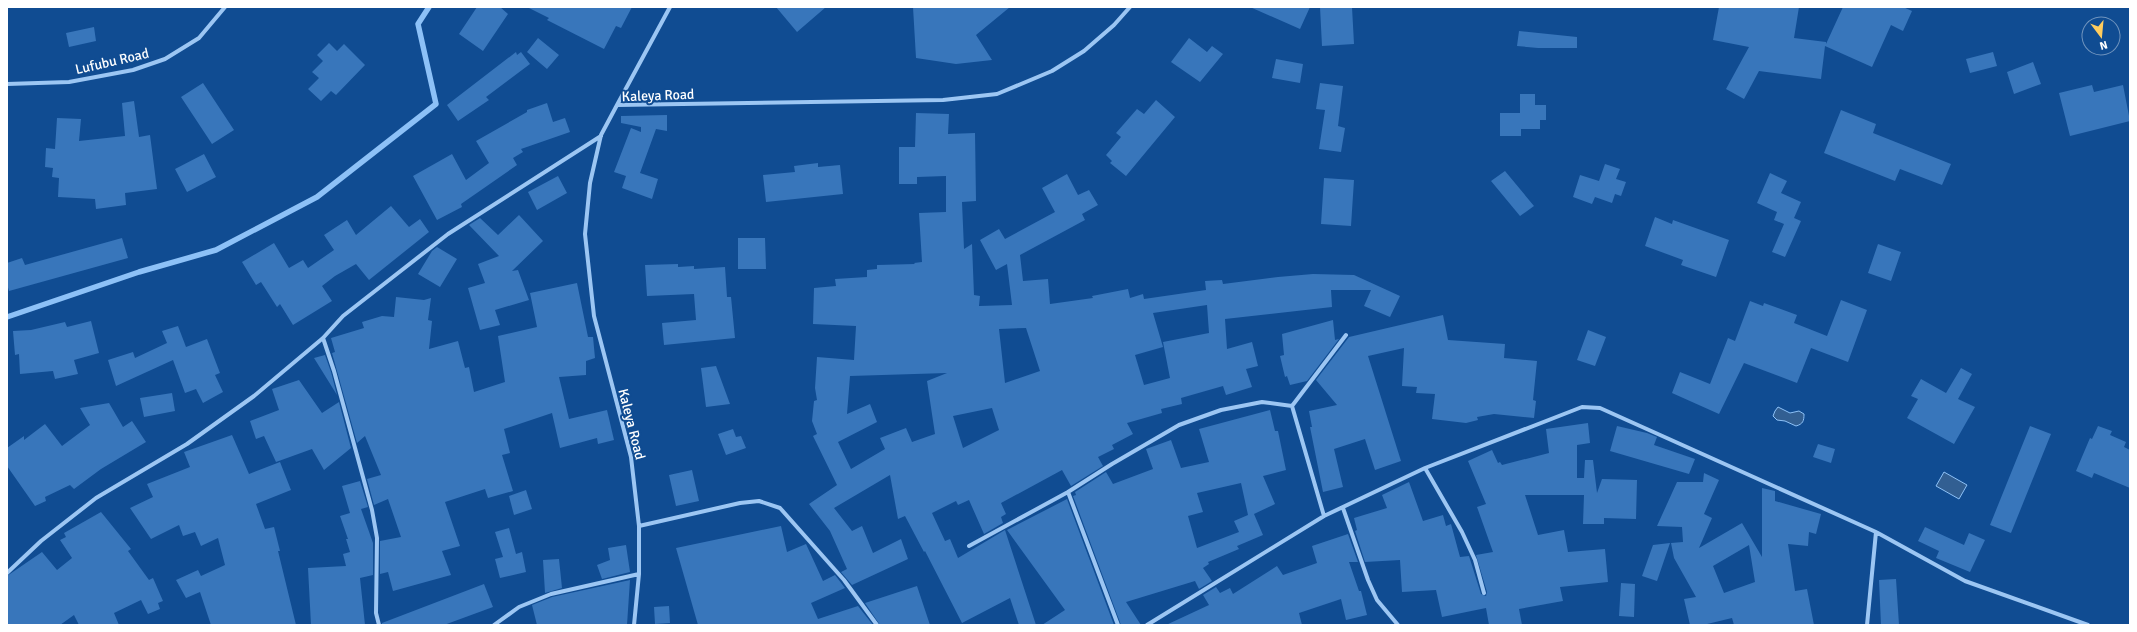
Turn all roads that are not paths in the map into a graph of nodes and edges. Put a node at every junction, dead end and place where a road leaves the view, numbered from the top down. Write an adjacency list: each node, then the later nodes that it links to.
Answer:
1 (225, 7): 4 (street, Lufubu Road)
2 (670, 7): 5 (street)
3 (1130, 7): 5 (street, Kaleya Road)
4 (7, 84)
5 (617, 105): 6 (street, Kaleya Road)
6 (601, 136): 8 (street); 14 (street, Kaleya Road)
7 (1346, 335): 9 (street)
8 (323, 338): 17 (street); 20 (street)
9 (1292, 406): 11 (street); 13 (street)
10 (1425, 468): 12 (street); 15 (street); 19 (street)
11 (1068, 492): 16 (street); 24 (street)
12 (1343, 508): 13 (street); 26 (street)
13 (1324, 516): 25 (street)
14 (639, 526): 18 (street, Kaleya Road); 23 (street)
15 (1876, 532): 27 (street); 28 (street)
16 (970, 546)
17 (7, 572)
18 (639, 574): 21 (street); 22 (street, Kaleya Road)
19 (1484, 593)
20 (379, 625)
21 (494, 625)
22 (634, 625)
23 (877, 625)
24 (1118, 625)
25 (1147, 625)
26 (1398, 625)
27 (1867, 625)
28 (2088, 625)

